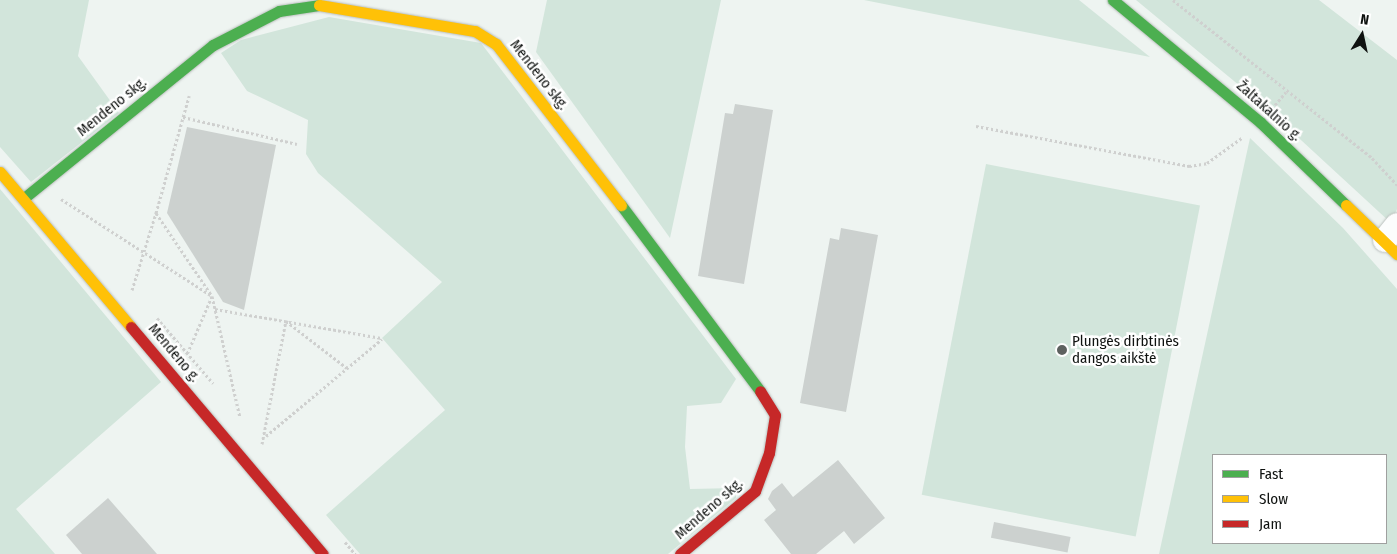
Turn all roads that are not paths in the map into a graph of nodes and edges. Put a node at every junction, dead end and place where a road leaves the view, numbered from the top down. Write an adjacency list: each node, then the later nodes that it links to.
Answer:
1 (1113, 0): 4 (street, Žaltakalnio g.)
2 (0, 172): 3 (street, Mendeno g.)
3 (24, 198): 5 (street, Mendeno g.); 6 (street, Mendeno skg.)
4 (1393, 240)
5 (323, 554)
6 (680, 554)

